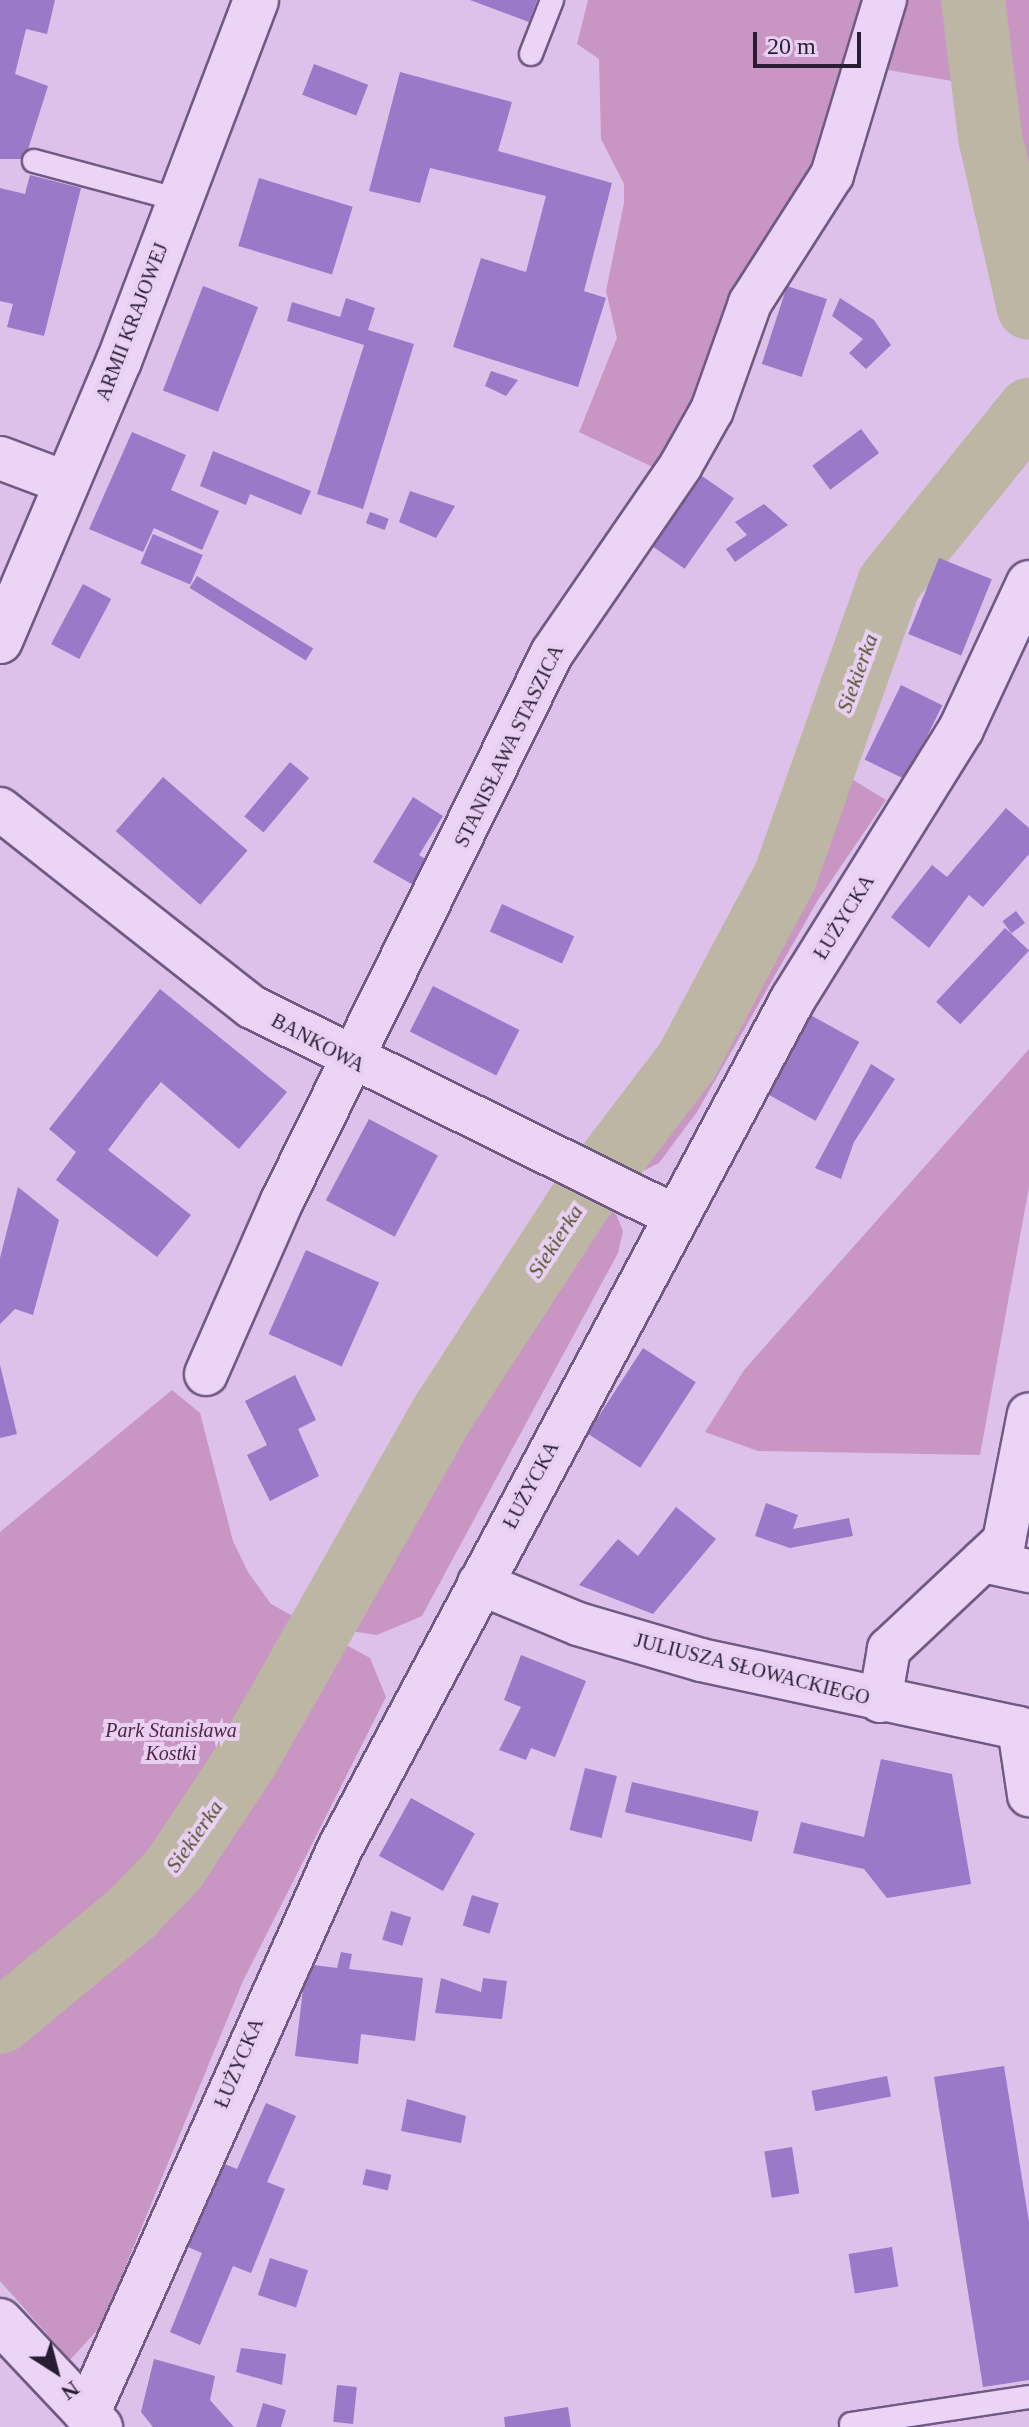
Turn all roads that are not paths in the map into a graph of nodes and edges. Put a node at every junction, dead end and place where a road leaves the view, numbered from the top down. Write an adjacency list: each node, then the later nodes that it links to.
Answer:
1 (256, 0): 6 (street, ARMII KRAJOWEJ)
2 (552, 0): 4 (lane)
3 (885, 0): 12 (street, STANISŁAWA STASZICA)
4 (531, 54)
5 (34, 161): 6 (lane)
6 (180, 200): 8 (street, ARMII KRAJOWEJ)
7 (0, 458): 8 (street)
8 (67, 483): 10 (street, ARMII KRAJOWEJ)
9 (1029, 583): 13 (street, ŁUŻYCKA)
10 (0, 641)
11 (0, 809): 12 (street, BANKOWA)
12 (355, 1063): 13 (street, BANKOWA); 14 (street, STANISŁAWA STASZICA)
13 (674, 1216): 18 (street, ŁUŻYCKA)
14 (206, 1374)
15 (1029, 1414): 16 (street)
16 (983, 1561): 17 (street); 19 (street)
17 (1029, 1571)
18 (479, 1583): 19 (street, JULIUSZA SŁOWACKIEGO); 24 (street, ŁUŻYCKA)
19 (880, 1701): 20 (street, JULIUSZA SŁOWACKIEGO)
20 (1024, 1723): 21 (street)
21 (1029, 1795)
22 (0, 2321): 24 (street)
23 (1029, 2397): 25 (lane)
24 (94, 2421)
25 (851, 2424)

